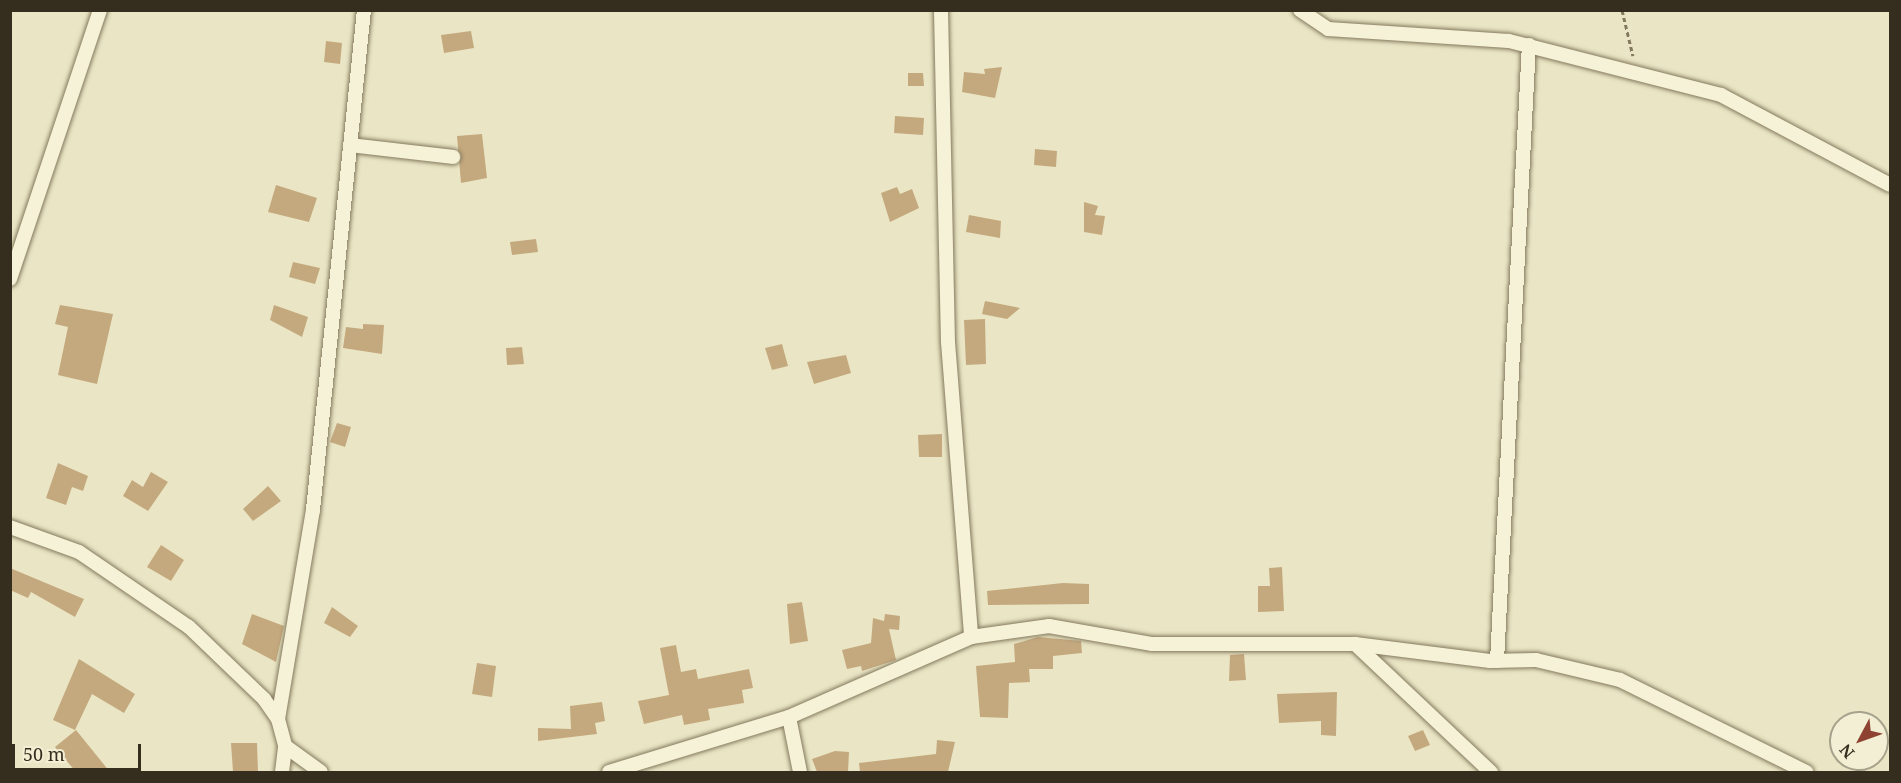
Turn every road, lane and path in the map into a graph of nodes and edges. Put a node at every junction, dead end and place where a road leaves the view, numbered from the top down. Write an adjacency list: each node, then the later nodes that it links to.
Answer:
1 (100, 10): 11 (street)
2 (364, 10): 8 (street)
3 (942, 10): 13 (street)
4 (1300, 10): 6 (street)
5 (1622, 10): 7 (path)
6 (1529, 45): 7 (street); 15 (street)
7 (1637, 73): 10 (street)
8 (350, 145): 9 (street); 17 (street)
9 (453, 157)
10 (1890, 185)
11 (10, 279)
12 (10, 527): 17 (street)
13 (971, 637): 14 (street); 16 (street)
14 (1355, 644): 15 (street); 23 (street)
15 (1497, 661): 24 (street)
16 (789, 717): 21 (street); 22 (street)
17 (278, 719): 18 (street)
18 (285, 746): 19 (street); 20 (street)
19 (282, 772)
20 (321, 772)
21 (609, 772)
22 (800, 772)
23 (1491, 772)
24 (1806, 772)

